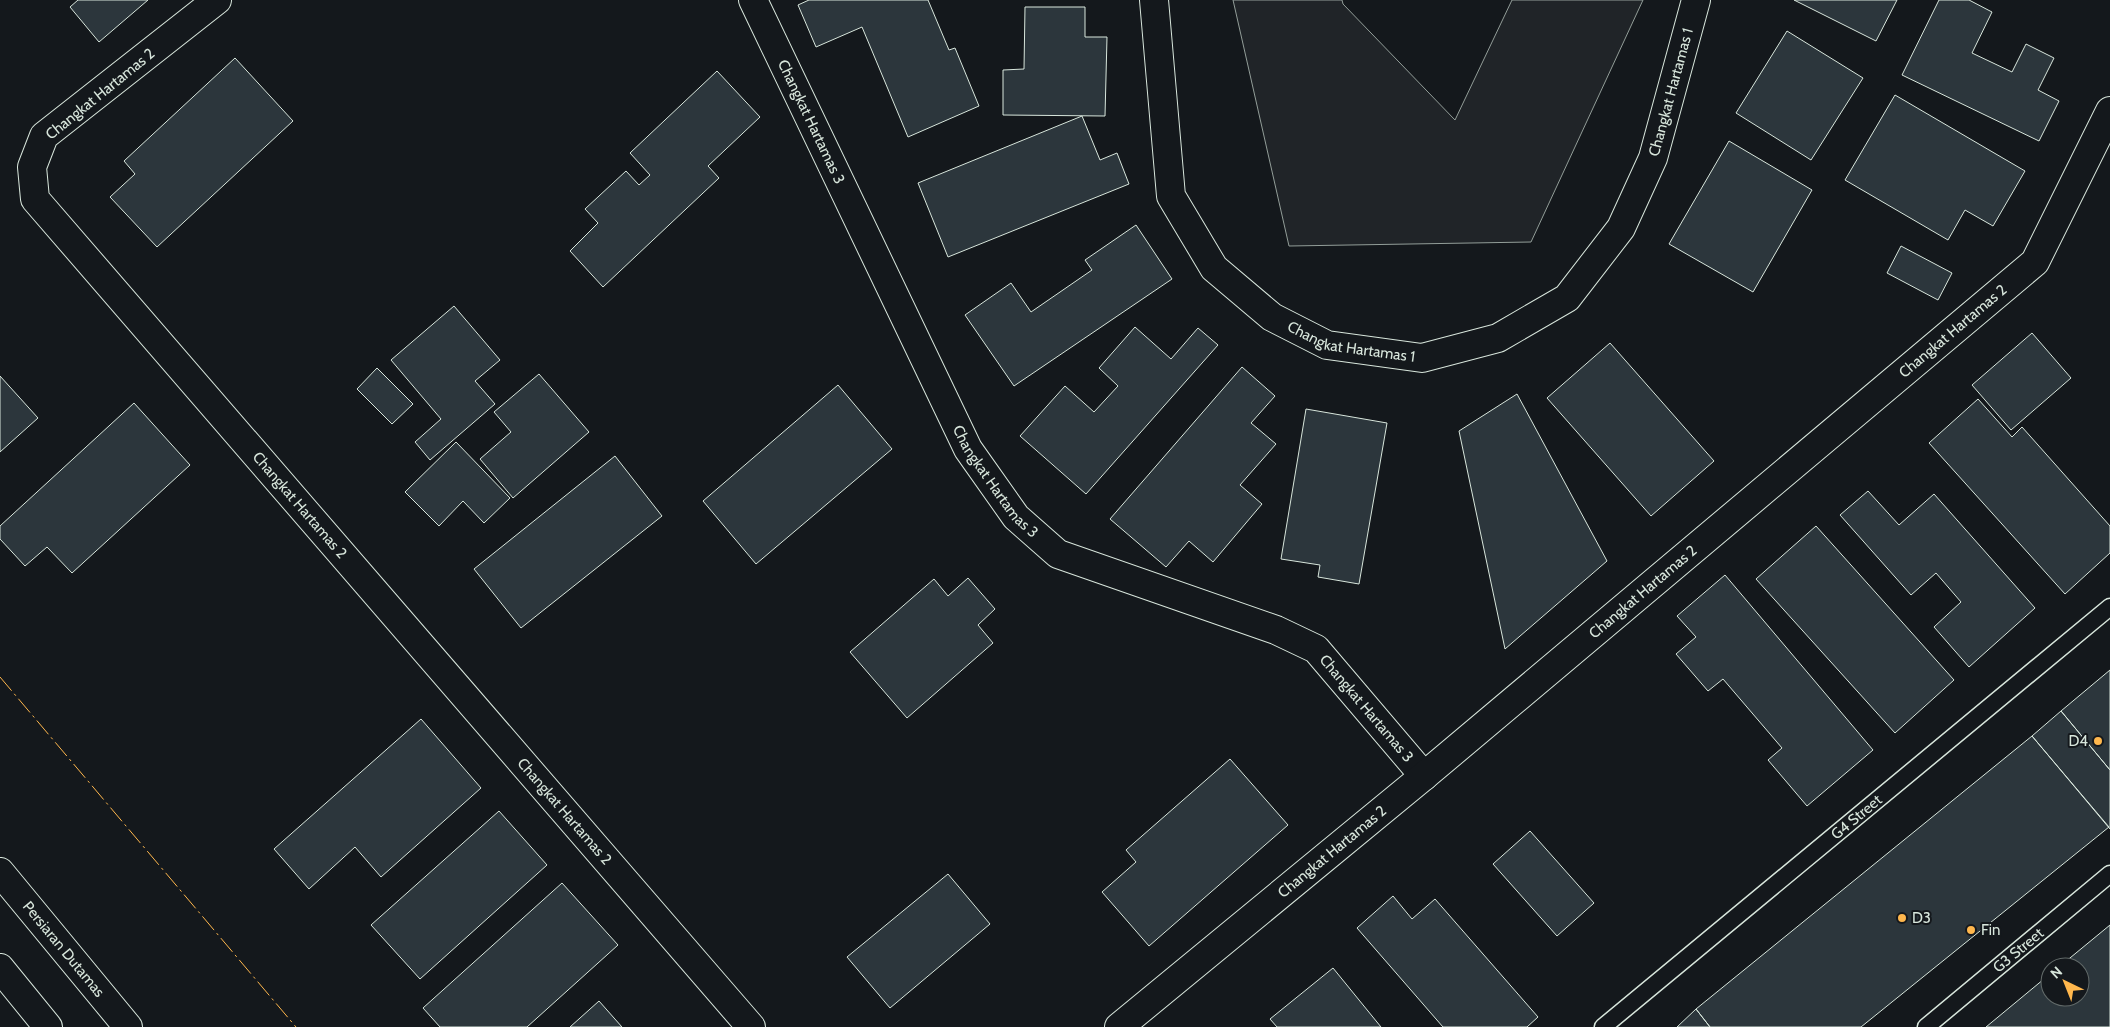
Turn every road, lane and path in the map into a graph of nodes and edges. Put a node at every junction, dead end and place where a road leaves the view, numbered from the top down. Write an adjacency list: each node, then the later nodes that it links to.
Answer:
1 (217, 0): 13 (street, Changkat Hartamas 2)
2 (753, 0): 7 (street, Changkat Hartamas 3)
3 (1154, 0): 4 (street, Changkat Hartamas 1)
4 (1696, 0)
5 (2110, 111): 7 (street, Changkat Hartamas 2)
6 (2110, 607): 15 (lane, G4 Street)
7 (1424, 776): 14 (street, Changkat Hartamas 2)
8 (0, 872): 11 (street, Persiaran Dutamas)
9 (2110, 874): 16 (lane, G3 Street)
10 (0, 968): 12 (street)
11 (127, 1026)
12 (48, 1027)
13 (751, 1027)
14 (1119, 1027)
15 (1603, 1027)
16 (1926, 1027)

